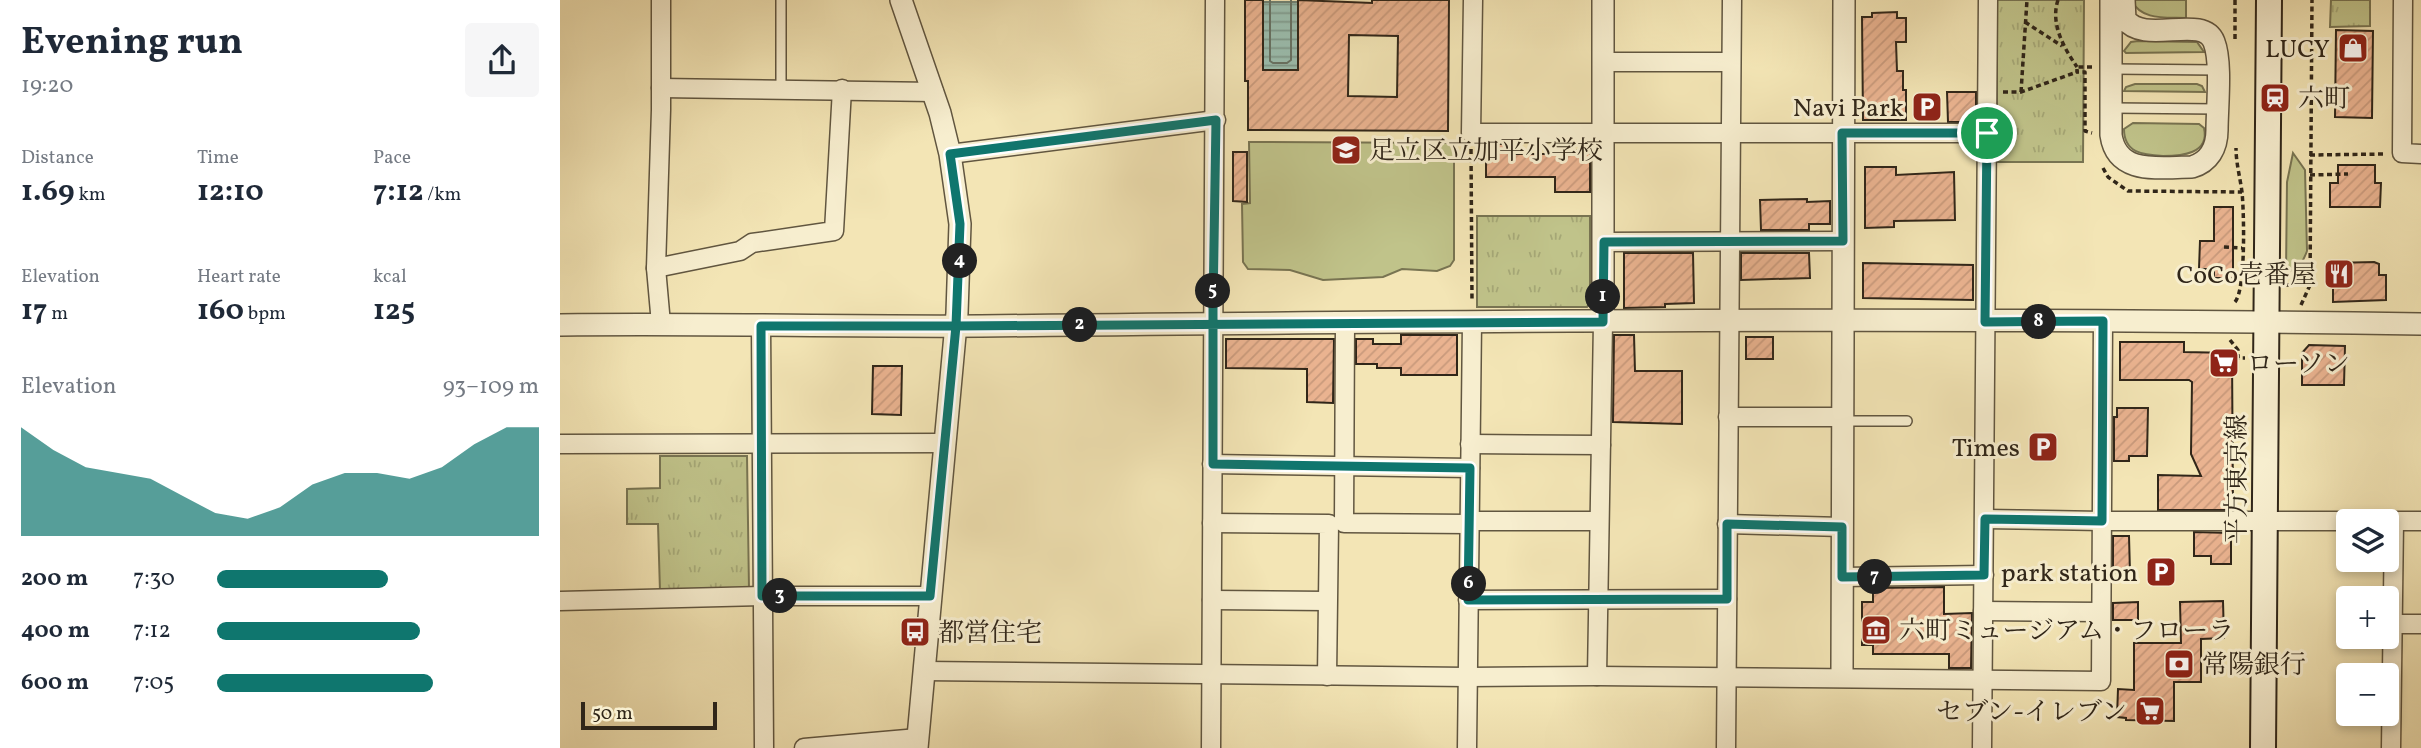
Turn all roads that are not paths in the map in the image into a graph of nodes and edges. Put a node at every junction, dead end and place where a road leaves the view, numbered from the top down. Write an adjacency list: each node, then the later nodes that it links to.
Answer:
1 (661, 0): 18 (street)
2 (781, 0): 19 (lane)
3 (901, 0): 21 (street)
4 (1215, 0): 24 (street)
5 (1473, 0): 26 (street)
6 (1603, 0): 14 (street)
7 (1732, 0): 15 (street)
8 (1844, 0): 27 (street)
9 (1988, 0): 28 (street)
10 (2111, 0): 16 (street)
11 (2124, 0): 17 (street)
12 (2269, 0): 41 (main road, 平方東京線)
13 (2403, 0): 30 (street)
14 (1603, 62): 15 (street); 26 (street)
15 (1731, 62): 25 (street)
16 (2111, 69): 17 (lane); 22 (street)
17 (2217, 70): 23 (street)
18 (661, 88): 19 (street); 34 (street)
19 (781, 89): 20 (street)
20 (842, 89): 21 (street); 34 (street)
21 (934, 92): 29 (street)
22 (2111, 108): 23 (lane); 23 (street)
23 (2217, 109)
24 (1216, 120): 29 (street); 42 (street)
25 (1730, 132): 26 (street); 27 (street); 33 (street)
26 (1603, 133): 32 (street)
27 (1842, 133): 28 (street); 31 (street)
28 (1987, 133): 40 (street)
29 (950, 154): 48 (street)
30 (2421, 154)
31 (1843, 241): 33 (street); 35 (street)
32 (1604, 242): 33 (street); 38 (street)
33 (1730, 242): 39 (street)
34 (656, 268): 44 (street)
35 (1843, 321): 39 (street); 40 (street); 50 (street)
36 (2103, 321): 40 (street); 41 (street); 62 (street)
37 (1472, 322): 38 (street); 43 (street); 55 (street)
38 (1603, 322): 39 (street); 56 (street)
39 (1729, 322): 49 (street)
40 (1985, 322): 60 (street)
41 (2267, 322): 45 (street); 63 (main road, 平方東京線)
42 (1213, 323): 43 (street); 48 (street); 57 (street)
43 (1345, 323): 58 (street)
44 (661, 324): 46 (street); 47 (street)
45 (2421, 324)
46 (560, 326)
47 (761, 326): 48 (street); 52 (street)
48 (956, 326): 53 (street)
49 (1728, 417): 50 (street); 70 (street)
50 (1843, 419): 51 (lane); 71 (street)
51 (1907, 421)
52 (762, 443): 53 (street); 54 (street); 74 (street)
53 (944, 443): 75 (street)
54 (560, 444)
55 (1470, 444): 56 (street); 59 (street)
56 (1601, 445): 61 (street)
57 (1213, 464): 58 (street); 67 (street)
58 (1344, 466): 59 (street); 68 (street)
59 (1470, 468): 69 (street)
60 (1985, 519): 62 (street); 72 (street)
61 (1600, 521): 69 (street); 81 (street)
62 (2102, 521): 63 (street); 83 (street)
63 (2266, 521): 64 (street); 102 (main road, 平方東京線)
64 (2336, 521)
65 (2399, 521): 66 (street)
66 (2421, 521)
67 (1212, 523): 68 (street); 77 (street)
68 (1336, 523): 69 (street); 80 (street)
69 (1469, 523): 78 (street)
70 (1727, 524): 71 (street); 76 (street)
71 (1842, 527): 73 (street)
72 (1984, 575): 73 (street); 82 (street)
73 (1842, 577): 91 (street)
74 (762, 596): 75 (street); 79 (street); 96 (street)
75 (930, 596): 87 (street)
76 (1727, 599): 81 (street); 93 (street)
77 (1212, 600): 80 (street); 88 (street)
78 (1468, 600): 81 (street); 92 (street)
79 (560, 601)
80 (1328, 601): 89 (street)
81 (1598, 601): 90 (street)
82 (1983, 611): 83 (street); 94 (street)
83 (2101, 612): 94 (street)
84 (2399, 624): 85 (street)
85 (2421, 624)
86 (2393, 649): 103 (street)
87 (924, 671): 88 (street); 95 (street)
88 (1212, 674): 89 (street); 98 (street)
89 (1326, 676): 92 (street)
90 (1597, 676): 92 (street); 93 (street)
91 (1842, 676): 93 (street); 94 (street)
92 (1467, 677): 99 (street)
93 (1727, 677): 100 (street)
94 (1983, 680): 101 (street)
95 (917, 743): 97 (street)
96 (764, 748)
97 (804, 748)
98 (1211, 748)
99 (1467, 748)
100 (1726, 748)
101 (1982, 748)
102 (2263, 748)
103 (2391, 748)

